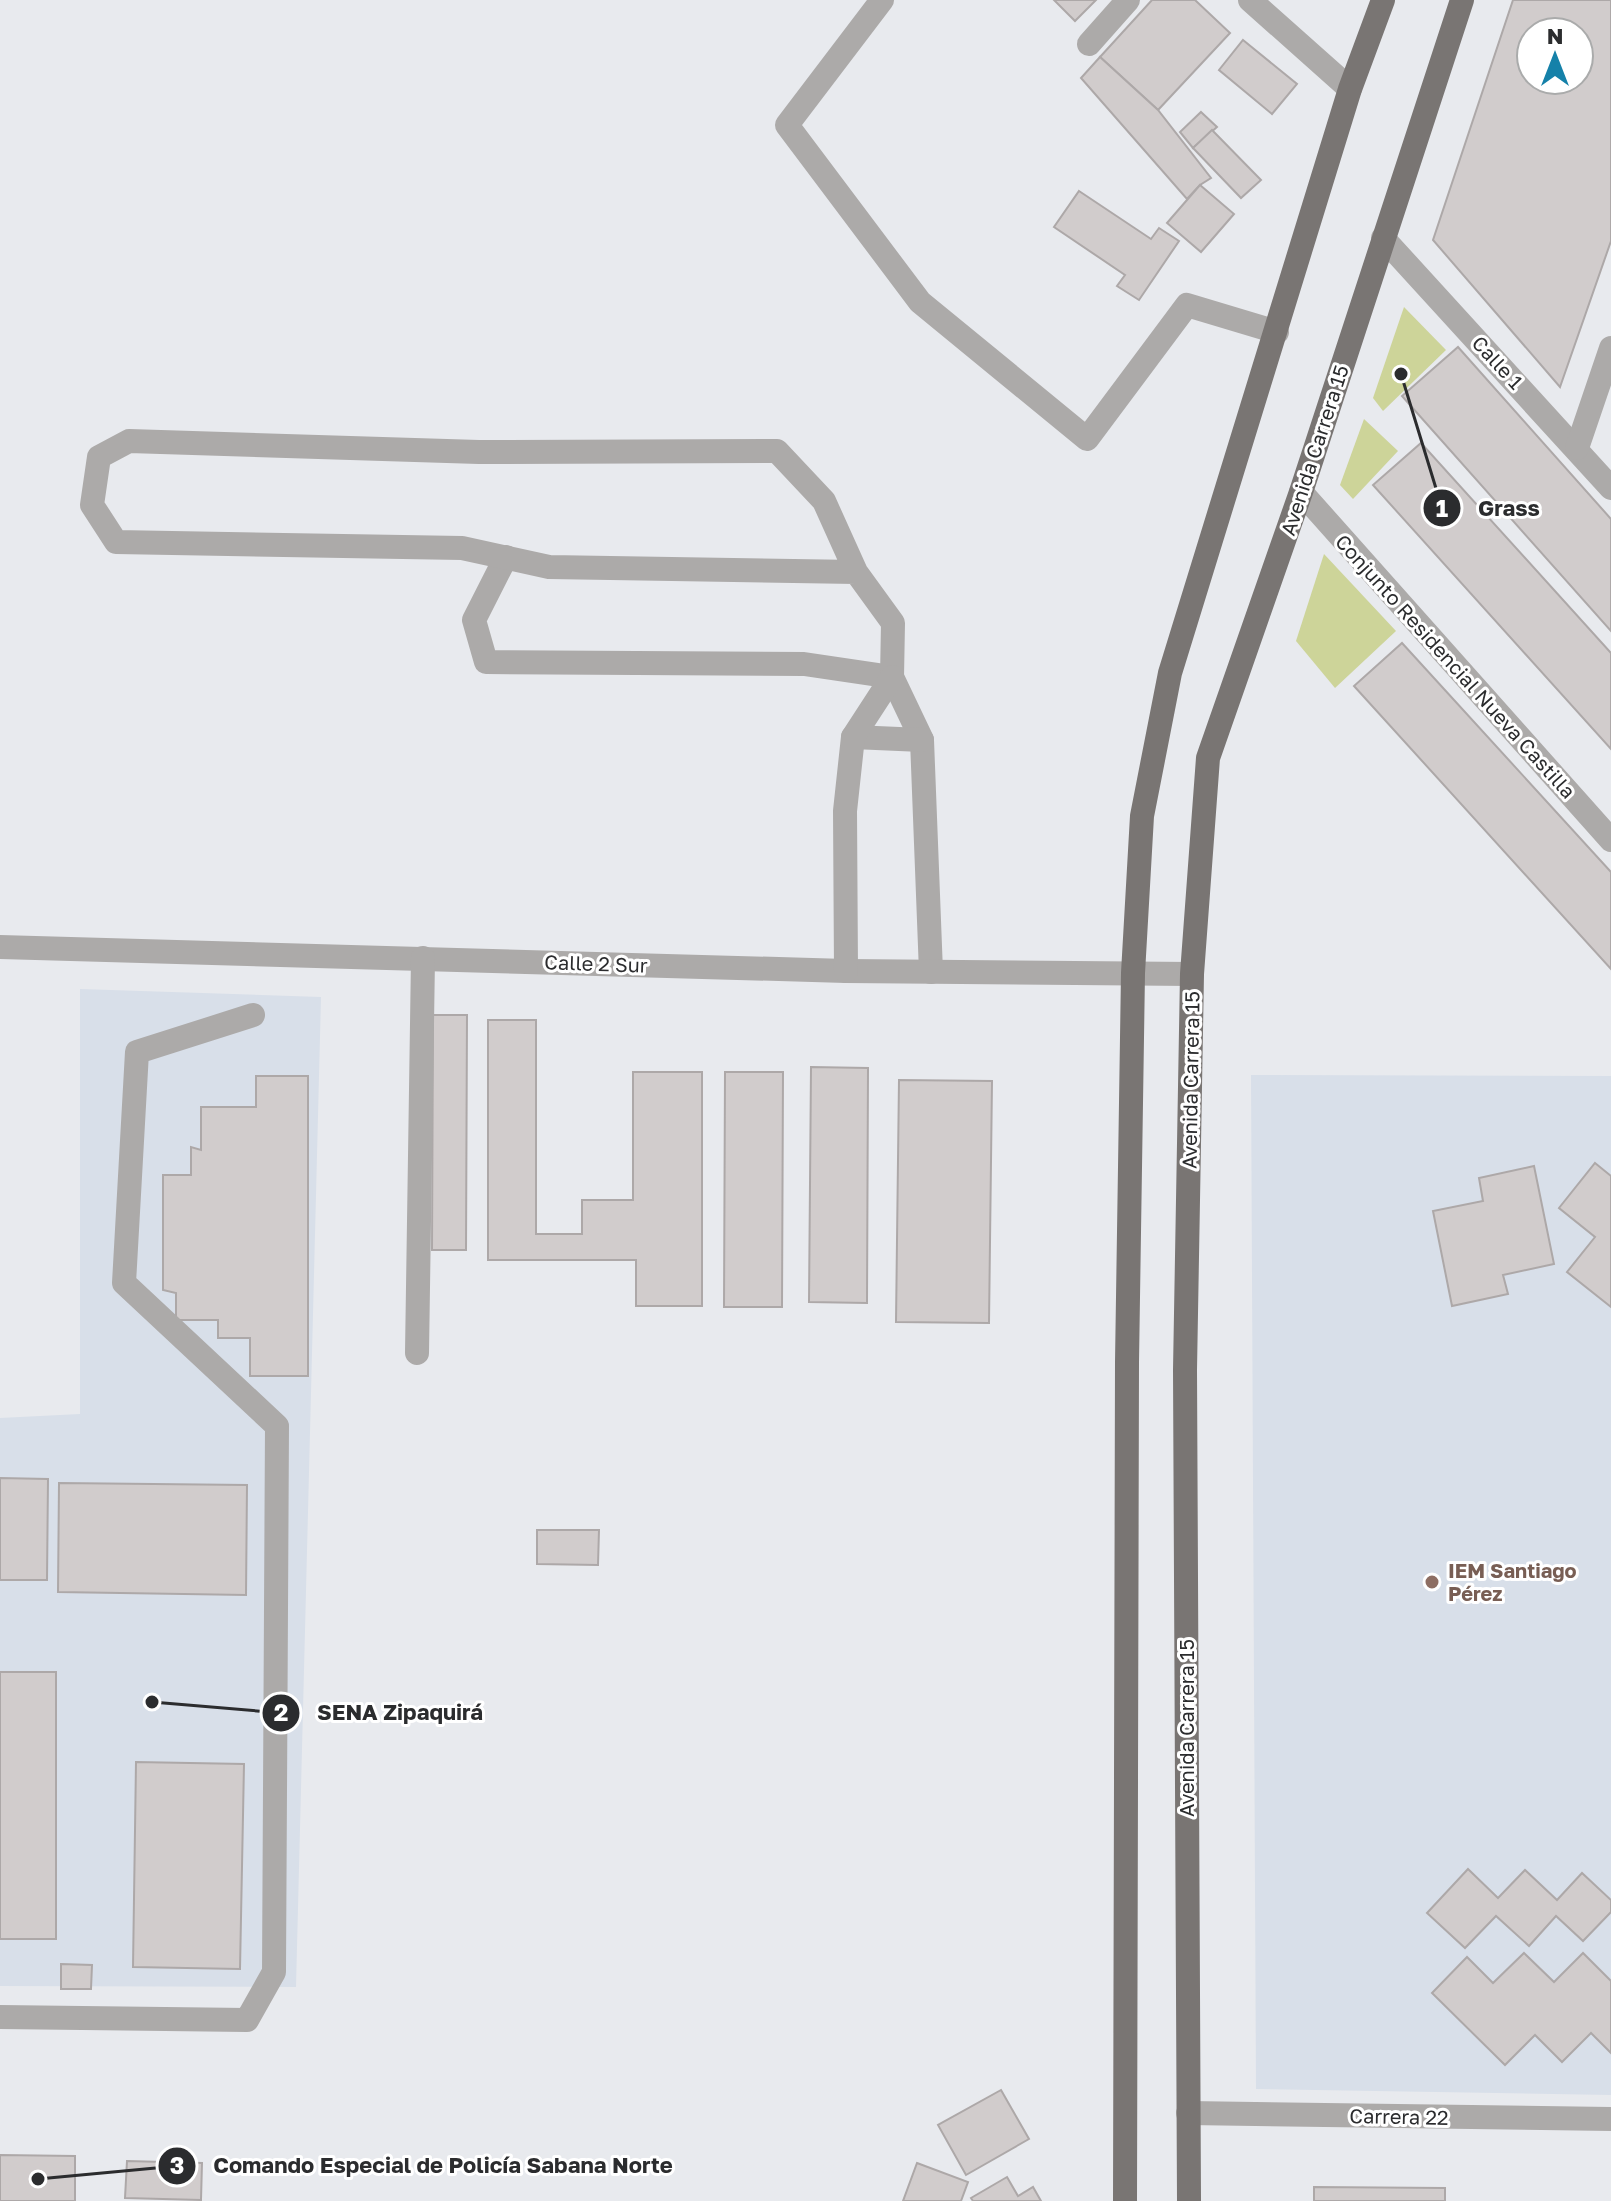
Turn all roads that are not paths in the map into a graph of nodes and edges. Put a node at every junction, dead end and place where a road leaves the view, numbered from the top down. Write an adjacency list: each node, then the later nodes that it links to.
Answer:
1 (882, 0): 9 (street)
2 (1128, 0): 6 (street)
3 (1250, 0): 7 (street)
4 (1383, 0): 7 (main road)
5 (1462, 0): 8 (main road, Avenida Carrera 15)
6 (1089, 44)
7 (1350, 89): 9 (main road)
8 (1383, 238): 11 (street, Calle 1); 13 (main road, Avenida Carrera 15)
9 (1277, 332): 24 (main road)
10 (1611, 348): 11 (street)
11 (1577, 448): 12 (street, Calle 1)
12 (1611, 488)
13 (1301, 492): 19 (street, Conjunto Residencial Nueva Castilla); 25 (main road, Avenida Carrera 15)
14 (506, 557): 15 (street); 15 (street); 16 (street)
15 (856, 572): 16 (street)
16 (892, 677): 17 (street); 18 (street)
17 (853, 737): 18 (street); 22 (street)
18 (922, 740): 23 (street)
19 (1611, 840)
20 (0, 947): 21 (street, Calle 2 Sur)
21 (423, 958): 22 (street, Calle 2 Sur); 27 (street)
22 (846, 971): 23 (street, Calle 2 Sur)
23 (931, 972): 24 (street, Calle 2 Sur)
24 (1133, 973): 25 (street, Calle 2 Sur); 31 (main road)
25 (1192, 974): 29 (main road, Avenida Carrera 15)
26 (253, 1015): 28 (street)
27 (417, 1353)
28 (0, 2017)
29 (1188, 2113): 30 (street, Carrera 22); 32 (main road, Avenida Carrera 15)
30 (1611, 2119)
31 (1125, 2201)
32 (1189, 2201)

